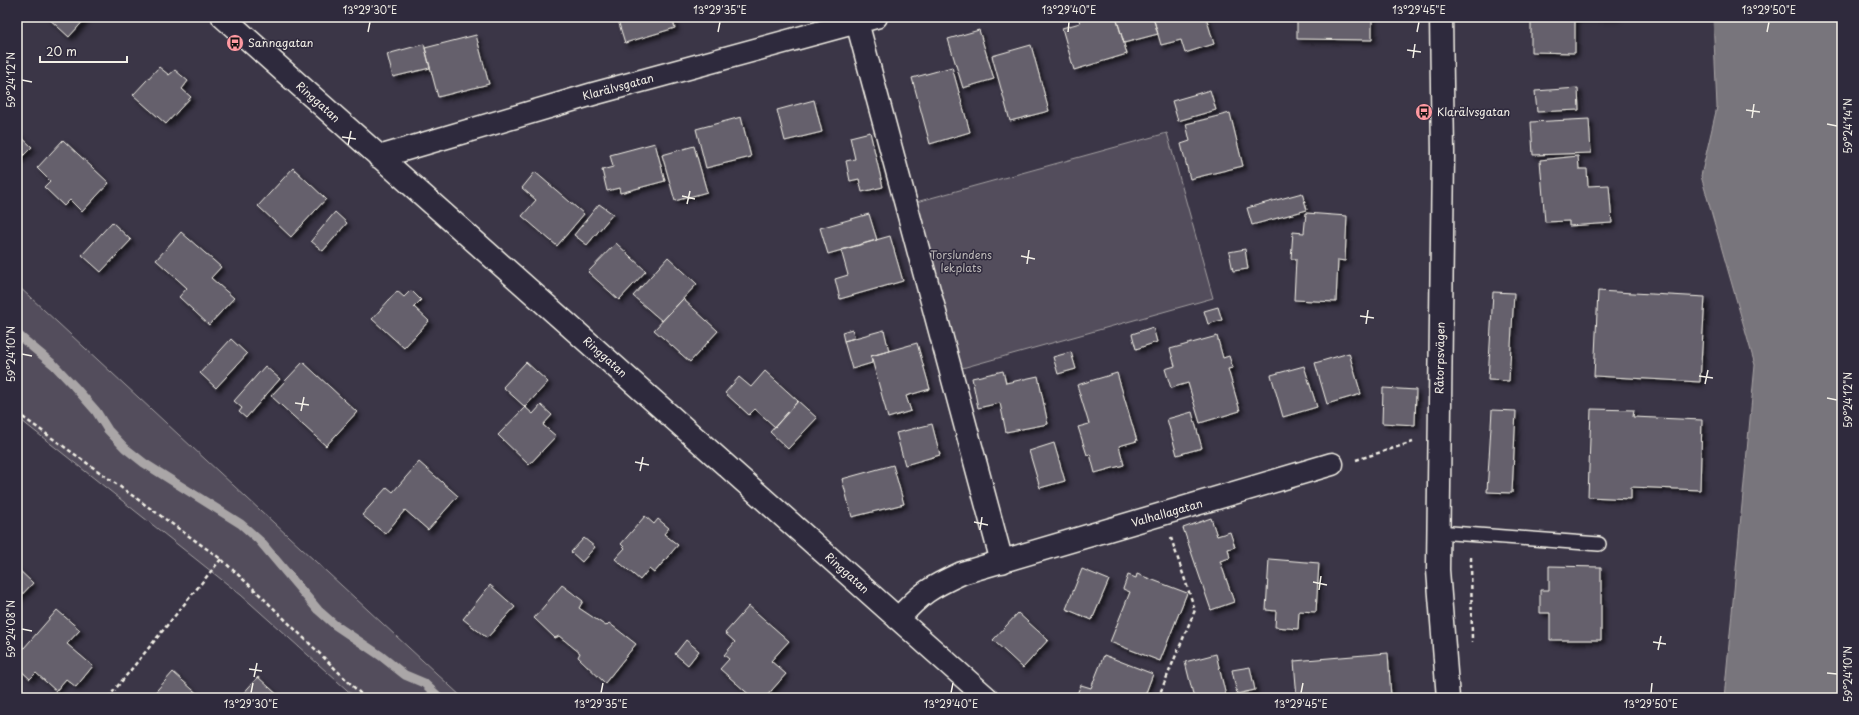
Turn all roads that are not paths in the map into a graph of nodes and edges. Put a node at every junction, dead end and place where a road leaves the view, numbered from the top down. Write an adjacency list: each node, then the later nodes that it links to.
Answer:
1 (223, 17): 4 (street, Ringgatan)
2 (1441, 17): 6 (street, Råtorpsvägen)
3 (866, 19): 4 (street, Klarälvsgatan); 8 (street, Klarälvsgatan)
4 (379, 156): 9 (street, Ringgatan)
5 (1332, 464): 8 (street, Valhallagatan)
6 (1438, 532): 7 (lane); 11 (street, Råtorpsvägen)
7 (1599, 544)
8 (1002, 562): 9 (street, Valhallagatan)
9 (898, 619): 10 (street, Ringgatan)
10 (987, 698)
11 (1448, 698)

